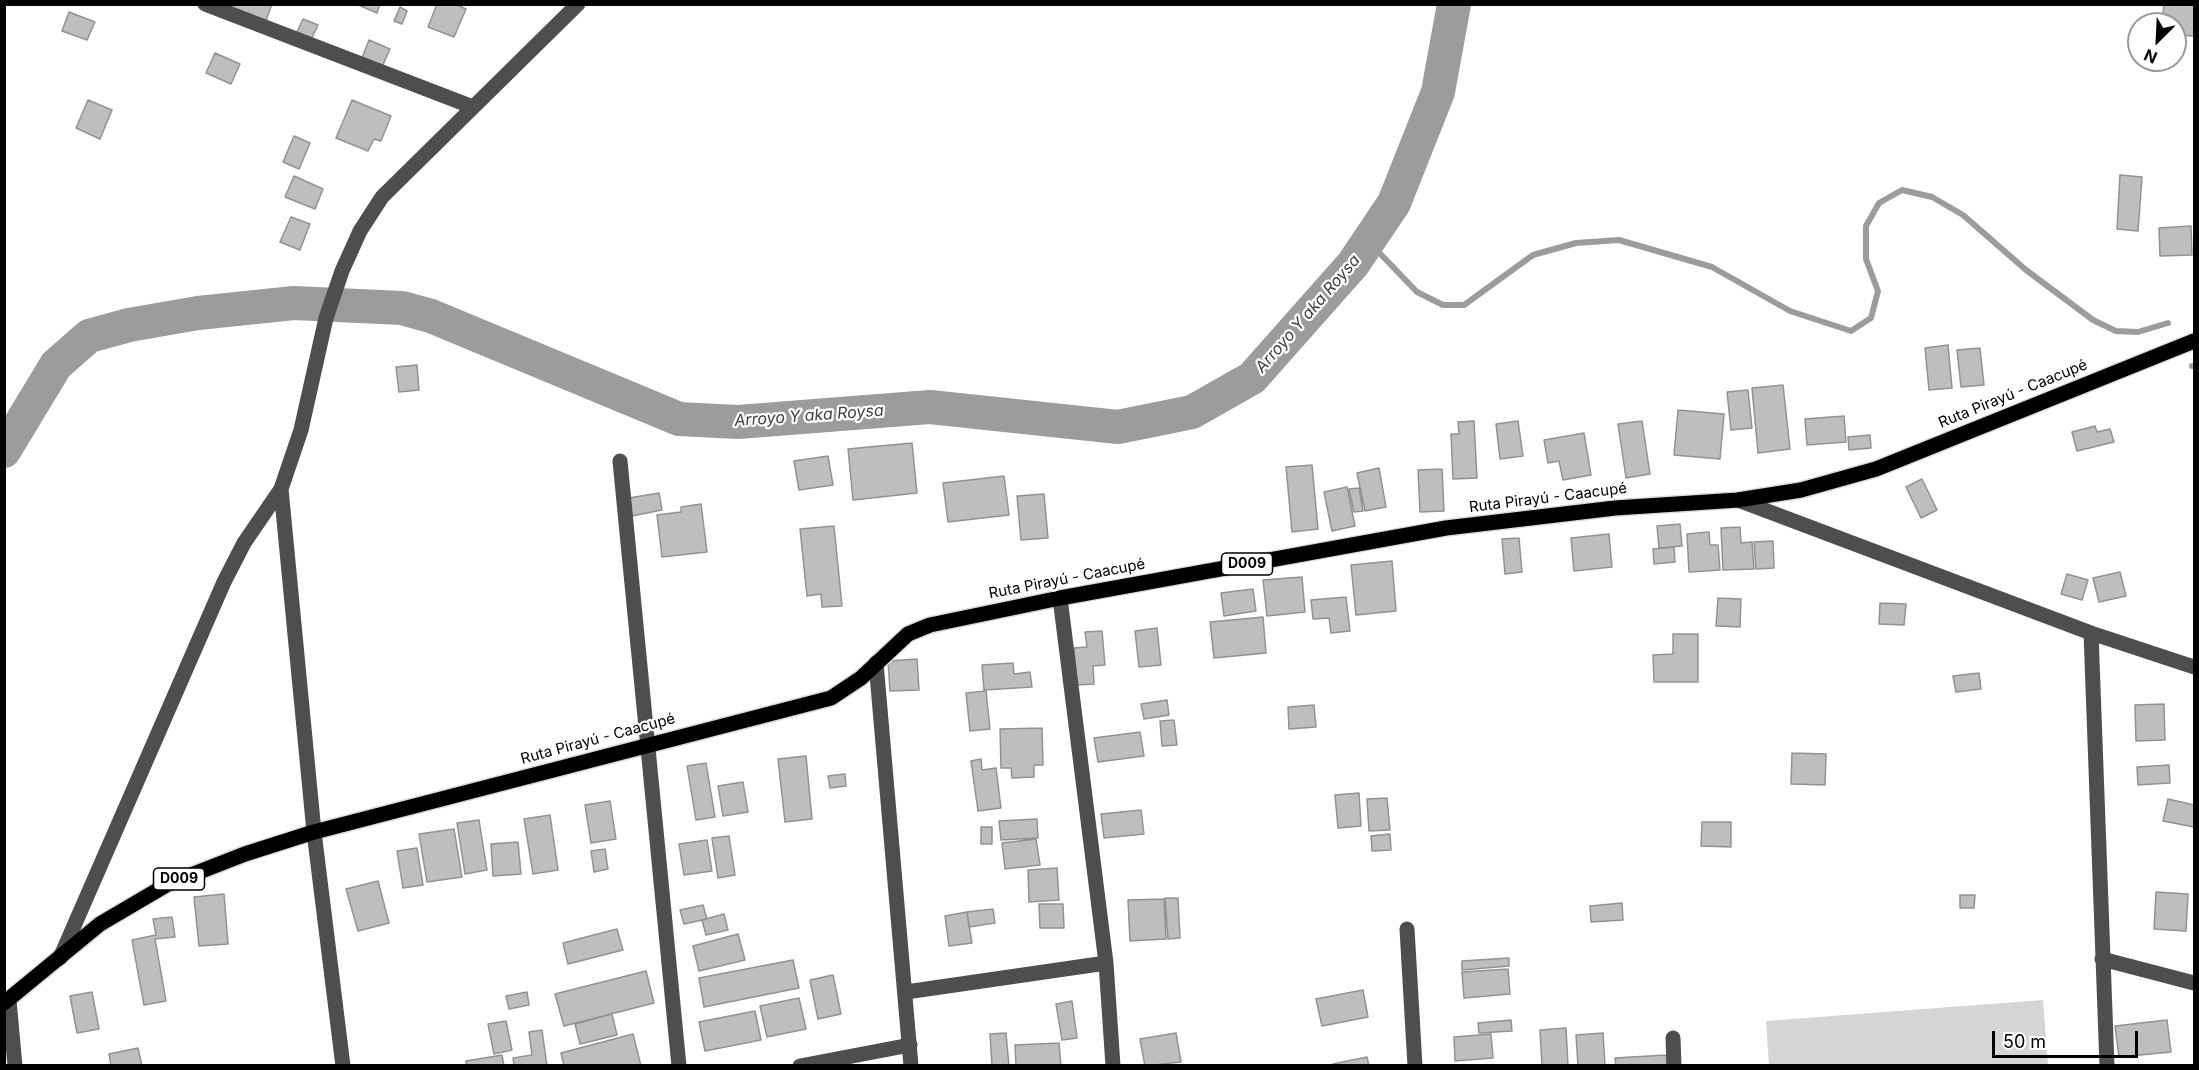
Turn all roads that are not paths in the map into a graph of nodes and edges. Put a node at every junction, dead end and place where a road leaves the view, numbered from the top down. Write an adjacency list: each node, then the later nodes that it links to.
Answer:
1 (205, 4): 3 (street)
2 (578, 4): 3 (street)
3 (473, 107): 6 (street)
4 (2194, 341): 7 (main road, Ruta Pirayú - Caacupé / D009)
5 (620, 462): 12 (street)
6 (282, 489): 13 (street); 15 (street)
7 (1738, 500): 8 (main road, Ruta Pirayú - Caacupé / D009); 9 (street)
8 (1060, 598): 10 (main road, Ruta Pirayú - Caacupé / D009); 17 (street)
9 (2091, 633): 11 (street); 16 (street)
10 (876, 663): 12 (main road, Ruta Pirayú - Caacupé / D009); 19 (street)
11 (2194, 667)
12 (646, 744): 13 (main road, Ruta Pirayú - Caacupé / D009); 25 (street)
13 (314, 832): 15 (main road, Ruta Pirayú - Caacupé / D009); 24 (street)
14 (1407, 928): 29 (street)
15 (60, 958): 20 (main road, Ruta Pirayú - Caacupé / D009)
16 (2102, 959): 18 (street); 31 (street)
17 (1106, 963): 19 (street); 28 (street)
18 (2194, 983)
19 (906, 992): 22 (street)
20 (7, 1001): 23 (street)
21 (1673, 1038): 30 (street)
22 (910, 1045): 26 (street); 27 (street)
23 (15, 1065)
24 (343, 1065)
25 (679, 1065)
26 (800, 1065)
27 (911, 1065)
28 (1113, 1065)
29 (1416, 1065)
30 (1674, 1065)
31 (2107, 1065)

